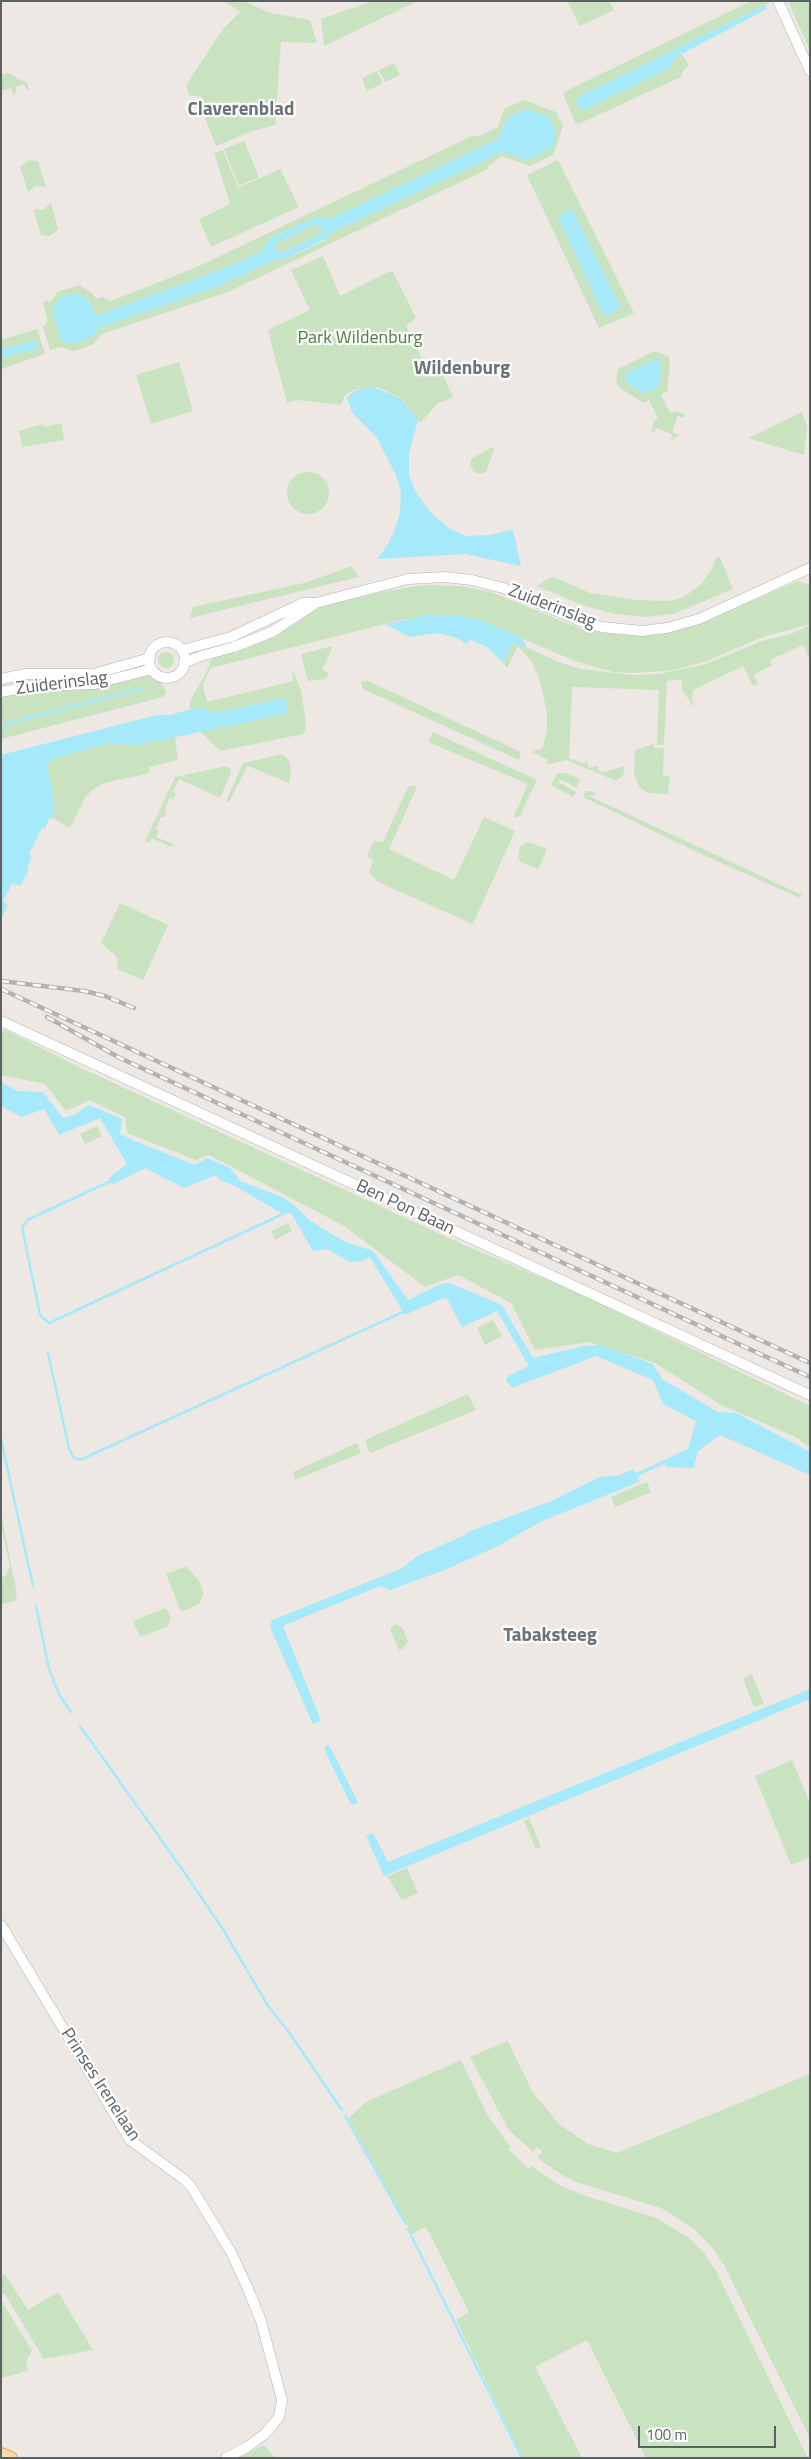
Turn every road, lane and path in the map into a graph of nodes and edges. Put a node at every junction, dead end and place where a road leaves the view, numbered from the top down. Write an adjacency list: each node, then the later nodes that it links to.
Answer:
1 (778, 1): 2 (street)
2 (810, 71)
3 (810, 568): 4 (street, Zuiderinslag)
4 (316, 602): 5 (street, Zuiderinslag); 7 (street, Zuiderinslag)
5 (182, 650): 6 (street); 7 (street)
6 (150, 658): 8 (street); 9 (street, Zuiderinslag)
7 (184, 663): 8 (street)
8 (152, 669): 10 (street, Zuiderinslag)
9 (1, 680)
10 (1, 692)
11 (1, 1021): 12 (street, Ben Pon Baan)
12 (810, 1395)
13 (1, 1924): 16 (street, Prinses Irenelaan)
14 (1, 2454): 15 (main road)
15 (11, 2458)
16 (226, 2458)

